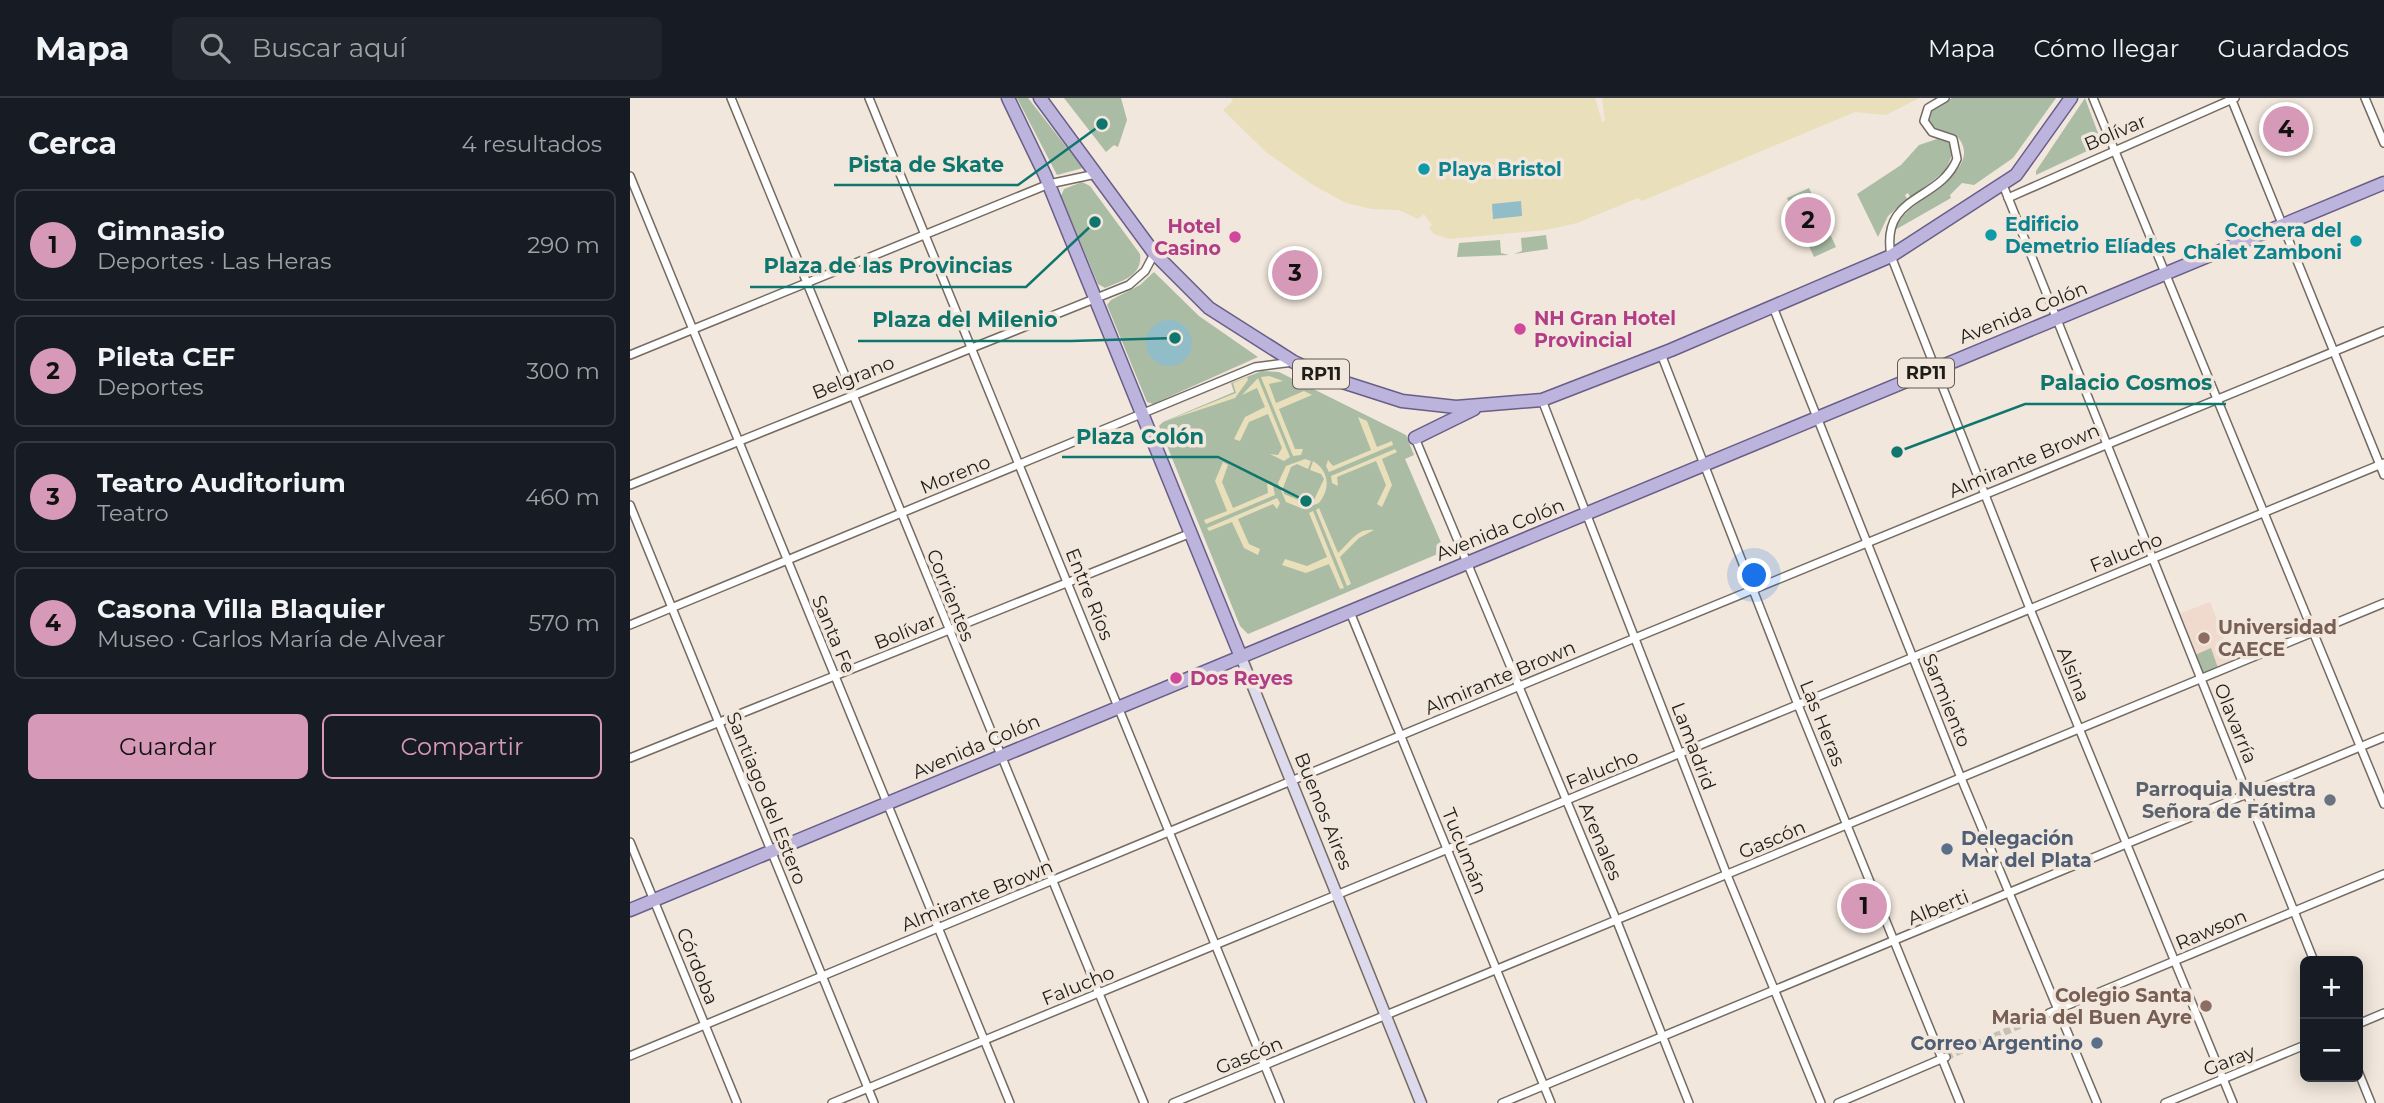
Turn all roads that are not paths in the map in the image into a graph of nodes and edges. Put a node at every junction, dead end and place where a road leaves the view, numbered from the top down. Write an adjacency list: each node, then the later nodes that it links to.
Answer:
1 (731, 98): 22 (street, Corrientes)
2 (869, 98): 18 (street, Entre Ríos)
3 (1007, 98): 15 (main road, Buenos Aires)
4 (1040, 98): 12 (main road, RP11)
5 (1945, 98): 20 (street)
6 (2071, 98): 16 (main road, RP11)
7 (2093, 98): 11 (street)
8 (2365, 98): 10 (street)
9 (2233, 99): 11 (street, Bolívar); 17 (street)
10 (2384, 143)
11 (2114, 149): 16 (street, Bolívar); 21 (street)
12 (1097, 173): 15 (street); 19 (main road, RP11)
13 (630, 176): 26 (street, Santa Fe)
14 (2384, 183): 17 (main road, Avenida Colón / RP11)
15 (1049, 184): 18 (street); 23 (main road, Buenos Aires)
16 (2005, 191): 20 (main road, RP11); 25 (street, Olavarría)
17 (2283, 225): 21 (main road, Avenida Colón / RP11); 29 (street)
18 (926, 234): 22 (street); 28 (street, Entre Ríos)
19 (1154, 253): 23 (street, Belgrano); 32 (main road, RP11)
20 (1891, 256): 24 (main road, RP11); 33 (street, Alsina)
21 (2165, 274): 25 (main road, Avenida Colón / RP11); 35 (street)
22 (807, 283): 26 (street); 34 (street, Corrientes)
23 (1095, 298): 28 (street, Belgrano); 38 (main road, Buenos Aires)
24 (1773, 307): 30 (main road, RP11); 39 (street, Sarmiento)
25 (2056, 319): 33 (main road, Avenida Colón / RP11); 42 (street, Olavarría)
26 (694, 329): 31 (street); 41 (street, Santa Fe)
27 (2384, 331): 29 (street, Almirante Brown)
28 (971, 346): 34 (street, Belgrano); 43 (street, Entre Ríos)
29 (2333, 352): 35 (street, Almirante Brown); 45 (street)
30 (1661, 354): 36 (main road, RP11); 44 (street, Las Heras)
31 (630, 355)
32 (1293, 362): 37 (main road, RP11); 38 (street, Moreno)
33 (1934, 369): 39 (main road, Avenida Colón / RP11); 48 (street, Alsina)
34 (852, 394): 41 (street, Belgrano); 50 (street, Corrientes)
35 (2217, 398): 42 (street, Almirante Brown); 51 (street)
36 (1542, 400): 37 (main road, RP11); 52 (street, Lamadrid)
37 (1478, 407): 40 (main road, RP11)
38 (1143, 413): 43 (street, Moreno); 53 (main road, Buenos Aires)
39 (1817, 418): 44 (main road, Avenida Colón / RP11); 54 (street, Sarmiento)
40 (1415, 438): 57 (street, Arenales)
41 (740, 439): 47 (street, Belgrano); 56 (street, Santa Fe)
42 (2106, 443): 48 (street, Almirante Brown); 55 (street, Olavarría)
43 (1020, 464): 50 (street, Moreno); 58 (street, Entre Ríos)
44 (1705, 464): 52 (main road, Avenida Colón / RP11); 59 (street, Las Heras)
45 (2382, 464): 46 (street); 51 (street, Falucho)
46 (2384, 475)
47 (630, 485)
48 (1984, 494): 54 (street, Almirante Brown); 62 (street, Alsina)
49 (630, 505): 61 (street, Santiago del Estero)
50 (901, 513): 56 (street, Moreno); 65 (street, Corrientes)
51 (2264, 513): 55 (street, Falucho); 66 (street)
52 (1586, 514): 57 (main road, Avenida Colón / RP11); 67 (street, Lamadrid)
53 (1192, 533): 58 (street, Bolívar); 68 (main road, Buenos Aires)
54 (1867, 542): 59 (street, Almirante Brown); 69 (street, Sarmiento)
55 (2152, 559): 62 (street, Falucho); 71 (street, Olavarría)
56 (786, 560): 61 (street, Moreno); 70 (street, Santa Fe)
57 (1468, 562): 63 (main road, Avenida Colón / RP11); 72 (street, Arenales)
58 (1068, 583): 65 (street, Bolívar); 74 (street, Entre Ríos)
59 (1754, 589): 67 (street, Almirante Brown); 73 (street, Las Heras)
60 (2384, 603): 66 (street, Gascón)
61 (672, 607): 64 (street, Moreno); 75 (street, Santiago del Estero)
62 (2030, 609): 69 (street, Falucho); 76 (street, Alsina)
63 (1350, 612): 68 (main road, Avenida Colón / RP11); 77 (street, Tucumán)
64 (630, 625)
65 (949, 631): 70 (street, Bolívar); 81 (street, Corrientes)
66 (2313, 632): 71 (street, Gascón); 79 (street)
67 (1635, 638): 72 (street, Almirante Brown); 80 (street, Lamadrid)
68 (1241, 657): 74 (main road, Avenida Colón); 84 (street, Buenos Aires)
69 (1913, 657): 73 (street, Falucho); 83 (street, Sarmiento)
70 (834, 677): 75 (street, Bolívar); 87 (street, Santa Fe)
71 (2201, 678): 76 (street, Gascón); 85 (street, Olavarría)
72 (1520, 686): 77 (street, Almirante Brown); 86 (street, Arenales)
73 (1798, 705): 80 (street, Falucho); 89 (street, Las Heras)
74 (1119, 707): 81 (main road, Avenida Colón); 90 (street, Entre Ríos)
75 (719, 723): 82 (street, Bolívar); 94 (street, Santiago del Estero)
76 (2079, 728): 83 (street, Gascón); 92 (street, Alsina)
77 (1401, 736): 84 (street, Almirante Brown); 93 (street, Tucumán)
78 (2384, 737): 79 (street, Alberti)
79 (2360, 747): 85 (street, Alberti); 88 (street)
80 (1681, 754): 86 (street, Falucho); 96 (street, Lamadrid)
81 (1001, 756): 87 (main road, Avenida Colón); 97 (street, Corrientes)
82 (630, 758)
83 (1961, 778): 89 (street, Gascón); 98 (street, Sarmiento)
84 (1292, 782): 90 (street, Almirante Brown); 99 (street, Buenos Aires)
85 (2247, 794): 92 (street, Alberti); 102 (street, Olavarría)
86 (1567, 801): 93 (street, Falucho); 103 (street, Arenales)
87 (886, 804): 94 (main road, Avenida Colón); 104 (street, Santa Fe)
88 (2384, 804)
89 (1848, 824): 96 (street, Gascón); 105 (street, Las Heras)
90 (1170, 833): 97 (street, Almirante Brown); 106 (street, Entre Ríos)
91 (630, 842): 100 (street, Córdoba)
92 (2127, 845): 98 (street, Alberti); 108 (street, Alsina)
93 (1447, 850): 99 (street, Falucho); 109 (street, Tucumán)
94 (772, 851): 100 (main road, Avenida Colón); 110 (street, Santiago del Estero)
95 (2384, 874): 102 (street, Rawson)
96 (1727, 875): 103 (street, Gascón); 111 (street, Lamadrid)
97 (1052, 881): 104 (street, Almirante Brown); 112 (street, Corrientes)
98 (2010, 894): 105 (street, Alberti); 113 (street, Sarmiento)
99 (1337, 895): 106 (street, Falucho); 116 (street, Buenos Aires)
100 (654, 900): 101 (main road, Avenida Colón); 118 (street, Córdoba)
101 (630, 910)
102 (2294, 912): 107 (street, Olavarría); 108 (street, Rawson)
103 (1616, 919): 109 (street, Gascón); 119 (street, Arenales)
104 (938, 929): 110 (street, Almirante Brown); 120 (street, Santa Fe)
105 (1896, 941): 111 (street, Alberti); 123 (street, Las Heras)
106 (1216, 945): 112 (street, Falucho); 124 (street, Entre Ríos)
107 (2312, 956)
108 (2175, 961): 113 (street, Rawson); 125 (street, Alsina)
109 (1496, 969): 116 (street, Gascón); 127 (street, Tucumán)
110 (823, 976): 118 (street, Almirante Brown); 128 (street, Santiago del Estero)
111 (1774, 992): 119 (street, Alberti); 140 (street, Lamadrid)
112 (1098, 993): 120 (street, Falucho); 133 (street, Corrientes)
113 (2058, 1009): 114 (street, Rawson); 143 (street, Sarmiento)
114 (2049, 1013)
115 (2384, 1013): 117 (street)
116 (1386, 1015): 124 (street, Gascón); 136 (street, Buenos Aires)
117 (2363, 1022)
118 (705, 1025): 122 (street, Almirante Brown); 129 (street, Córdoba)
119 (1662, 1038): 127 (street, Alberti); 139 (street, Arenales)
120 (984, 1040): 128 (street, Falucho); 132 (street, Santa Fe)
121 (2300, 1047): 125 (street, Garay)
122 (630, 1056)
123 (1944, 1058): 141 (street); 142 (street, Las Heras)
124 (1265, 1066): 134 (street, Gascón); 135 (street, Entre Ríos)
125 (2223, 1079): 144 (street, Garay); 145 (street, Alsina)
126 (2362, 1082): 146 (street)
127 (1544, 1086): 137 (street, Alberti); 138 (street, Tucumán)
128 (868, 1088): 130 (street, Falucho); 131 (street, Santiago del Estero)
129 (737, 1103)
130 (832, 1103)
131 (874, 1103)
132 (1010, 1103)
133 (1144, 1103)
134 (1173, 1103)
135 (1280, 1103)
136 (1421, 1103)
137 (1502, 1103)
138 (1550, 1103)
139 (1689, 1103)
140 (1821, 1103)
141 (1838, 1103)
142 (1960, 1103)
143 (2097, 1103)
144 (2165, 1103)
145 (2233, 1103)
146 (2371, 1103)

